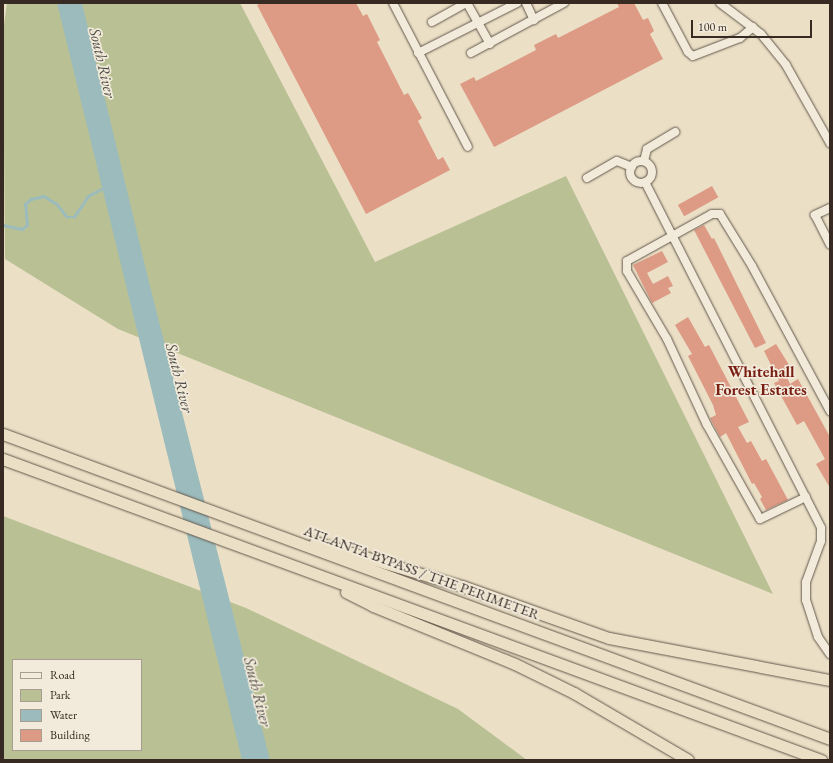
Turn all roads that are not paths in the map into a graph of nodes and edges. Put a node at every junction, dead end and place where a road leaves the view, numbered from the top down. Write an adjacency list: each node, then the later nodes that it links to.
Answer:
1 (393, 3): 13 (street)
2 (467, 3): 9 (street); 10 (street)
3 (517, 3): 10 (street)
4 (526, 3): 8 (street)
5 (564, 3): 8 (street)
6 (662, 3): 11 (street)
7 (720, 3): 11 (street)
8 (534, 20): 12 (street)
9 (432, 22)
10 (478, 23): 12 (street); 13 (street)
11 (753, 27): 16 (street)
12 (490, 44): 14 (street)
13 (418, 53): 17 (street)
14 (472, 54)
15 (675, 132): 18 (street)
16 (830, 143)
17 (468, 147)
18 (644, 161): 19 (street); 21 (street)
19 (632, 167): 20 (street); 21 (street)
20 (587, 178)
21 (645, 182): 23 (street)
22 (830, 208): 24 (street)
23 (671, 237): 25 (street); 28 (street); 28 (street)
24 (830, 244)
25 (830, 411)
26 (3, 434): 29 (highway, ATLANTA BYPASS / THE PERIMETER)
27 (3, 459): 32 (highway)
28 (806, 497): 30 (street)
29 (223, 514): 34 (highway); 35 (highway, ATLANTA BYPASS / THE PERIMETER)
30 (821, 535): 31 (street); 33 (street)
31 (830, 536)
32 (321, 578): 36 (highway); 37 (highway)
33 (830, 654)
34 (830, 680)
35 (830, 739)
36 (688, 760)
37 (821, 760)

